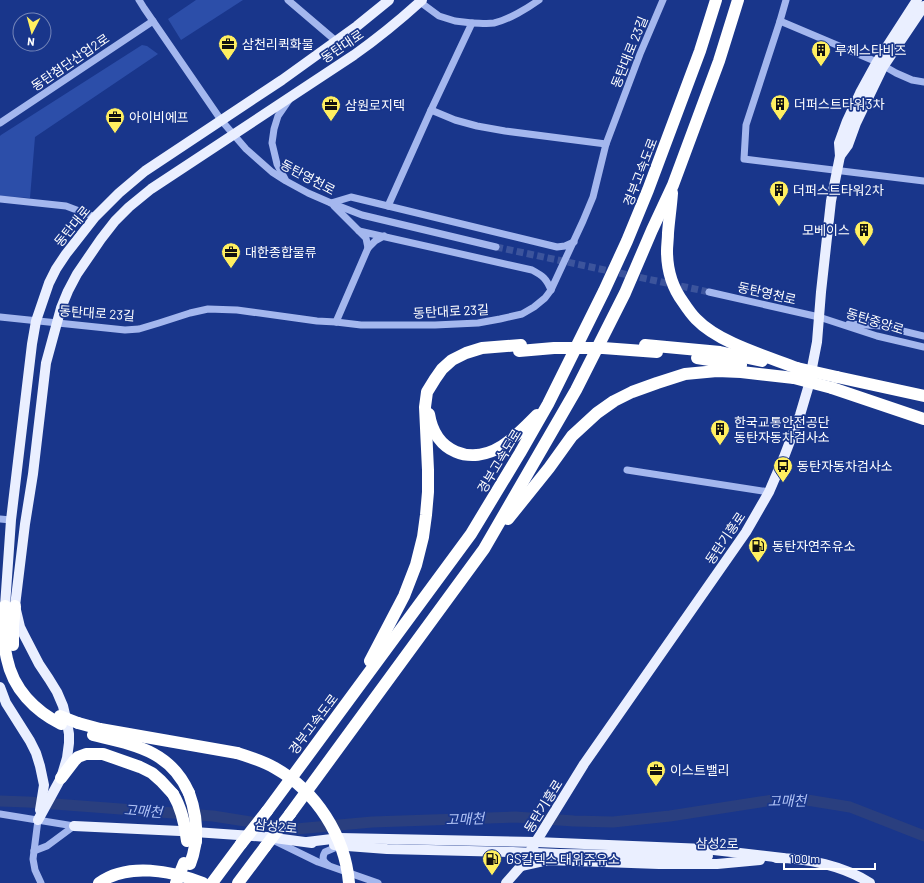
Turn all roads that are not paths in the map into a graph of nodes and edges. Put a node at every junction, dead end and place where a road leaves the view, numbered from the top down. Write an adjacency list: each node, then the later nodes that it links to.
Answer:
1 (139, 0): 12 (street, 동탄영천로)
2 (288, 0): 15 (street)
3 (389, 0): 15 (main road, 동탄대로)
4 (539, 0): 14 (street)
5 (663, 0): 23 (street, 동탄대로 23길)
6 (716, 0): 51 (highway, 경부고속도로)
7 (738, 0): 27 (highway)
8 (786, 0): 13 (street)
9 (917, 0): 16 (main road, 동탄기흥로)
10 (421, 1): 14 (street); 18 (main road, 동탄대로)
11 (924, 6): 16 (main road, 동탄기흥로)
12 (153, 21): 20 (street, 동탄영천로); 21 (street, 동탄첨단산업2로)
13 (780, 21): 16 (street); 24 (street)
14 (472, 24): 19 (street)
15 (336, 41): 20 (main road, 동탄대로)
16 (880, 64): 17 (street); 24 (main road, 동탄기흥로)
17 (924, 82)
18 (292, 96): 22 (main road, 동탄대로); 25 (street)
19 (431, 110): 23 (street); 30 (street)
20 (221, 120): 22 (street, 동탄영천로); 31 (main road, 동탄대로)
21 (0, 123)
22 (233, 134): 25 (street, 동탄영천로); 43 (main road, 동탄대로)
23 (606, 144): 34 (street, 동탄대로 23길)
24 (837, 171): 26 (street); 40 (main road, 동탄기흥로)
25 (286, 181): 29 (street, 동탄영천로)
26 (924, 181)
27 (673, 185): 48 (highway); 57 (highway)
28 (0, 199): 31 (street)
29 (330, 203): 30 (street); 32 (street); 35 (street, 동탄영천로)
30 (388, 206): 34 (street)
31 (95, 217): 41 (main road, 동탄대로)
32 (359, 231): 33 (street); 36 (street)
33 (384, 236): 36 (street); 37 (street)
34 (574, 242): 37 (street, 동탄대로 23길)
35 (496, 247)
36 (368, 248): 42 (street)
37 (551, 290): 42 (street, 동탄대로 23길)
38 (709, 292): 40 (street, 동탄영천로)
39 (0, 317): 41 (street, 동탄대로 23길)
40 (819, 317): 44 (street, 동탄중앙로); 54 (main road, 동탄기흥로)
41 (36, 321): 43 (street, 동탄대로 23길); 56 (main road, 동탄대로)
42 (336, 322): 43 (street, 동탄대로 23길)
43 (56, 323): 58 (main road, 동탄대로)
44 (839, 323): 45 (street); 46 (street, 동탄중앙로)
45 (924, 336)
46 (924, 347)
47 (520, 348): 48 (highway, bridge); 48 (highway); 51 (highway); 61 (highway)
48 (795, 373): 49 (highway, bridge); 57 (highway)
49 (835, 382): 50 (highway); 52 (highway)
50 (924, 396)
51 (548, 404): 61 (highway, 경부고속도로)
52 (924, 419)
53 (627, 470): 54 (street)
54 (769, 492): 69 (main road, 동탄기흥로)
55 (0, 519): 56 (street)
56 (12, 520): 58 (main road, 동탄대로)
57 (484, 549): 71 (highway, bridge)
58 (10, 606): 59 (main road); 62 (highway); 63 (main road)
59 (0, 623)
60 (0, 687): 64 (main road)
61 (354, 692): 79 (highway, 경부고속도로, bridge)
62 (78, 727): 70 (highway, bridge); 86 (highway, bridge)
63 (59, 783): 64 (main road); 65 (main road); 70 (highway, bridge)
64 (44, 785): 65 (main road)
65 (46, 800): 67 (main road)
66 (0, 814): 67 (street, 삼성2로)
67 (41, 814): 68 (street, 삼성2로); 74 (street)
68 (74, 826): 71 (main road, 삼성2로); 74 (street)
69 (538, 838): 72 (main road); 75 (main road); 77 (main road, 동탄기흥로)
70 (192, 841): 76 (highway)
71 (266, 842): 72 (main road, 삼성2로); 78 (street); 85 (highway)
72 (307, 842): 73 (main road, 삼성2로)
73 (339, 846): 75 (main road, 삼성2로, bridge); 78 (street)
74 (34, 851): 80 (street)
75 (783, 858): 77 (main road); 89 (main road, 삼성2로)
76 (187, 864): 82 (highway, bridge); 83 (highway)
77 (521, 866): 88 (main road, 동탄기흥로)
78 (331, 867): 87 (street)
79 (213, 881)
80 (40, 883)
81 (99, 883): 84 (highway)
82 (176, 883)
83 (180, 883)
84 (203, 883)
85 (238, 883)
86 (349, 883)
87 (378, 883)
88 (506, 883)
89 (870, 883)

